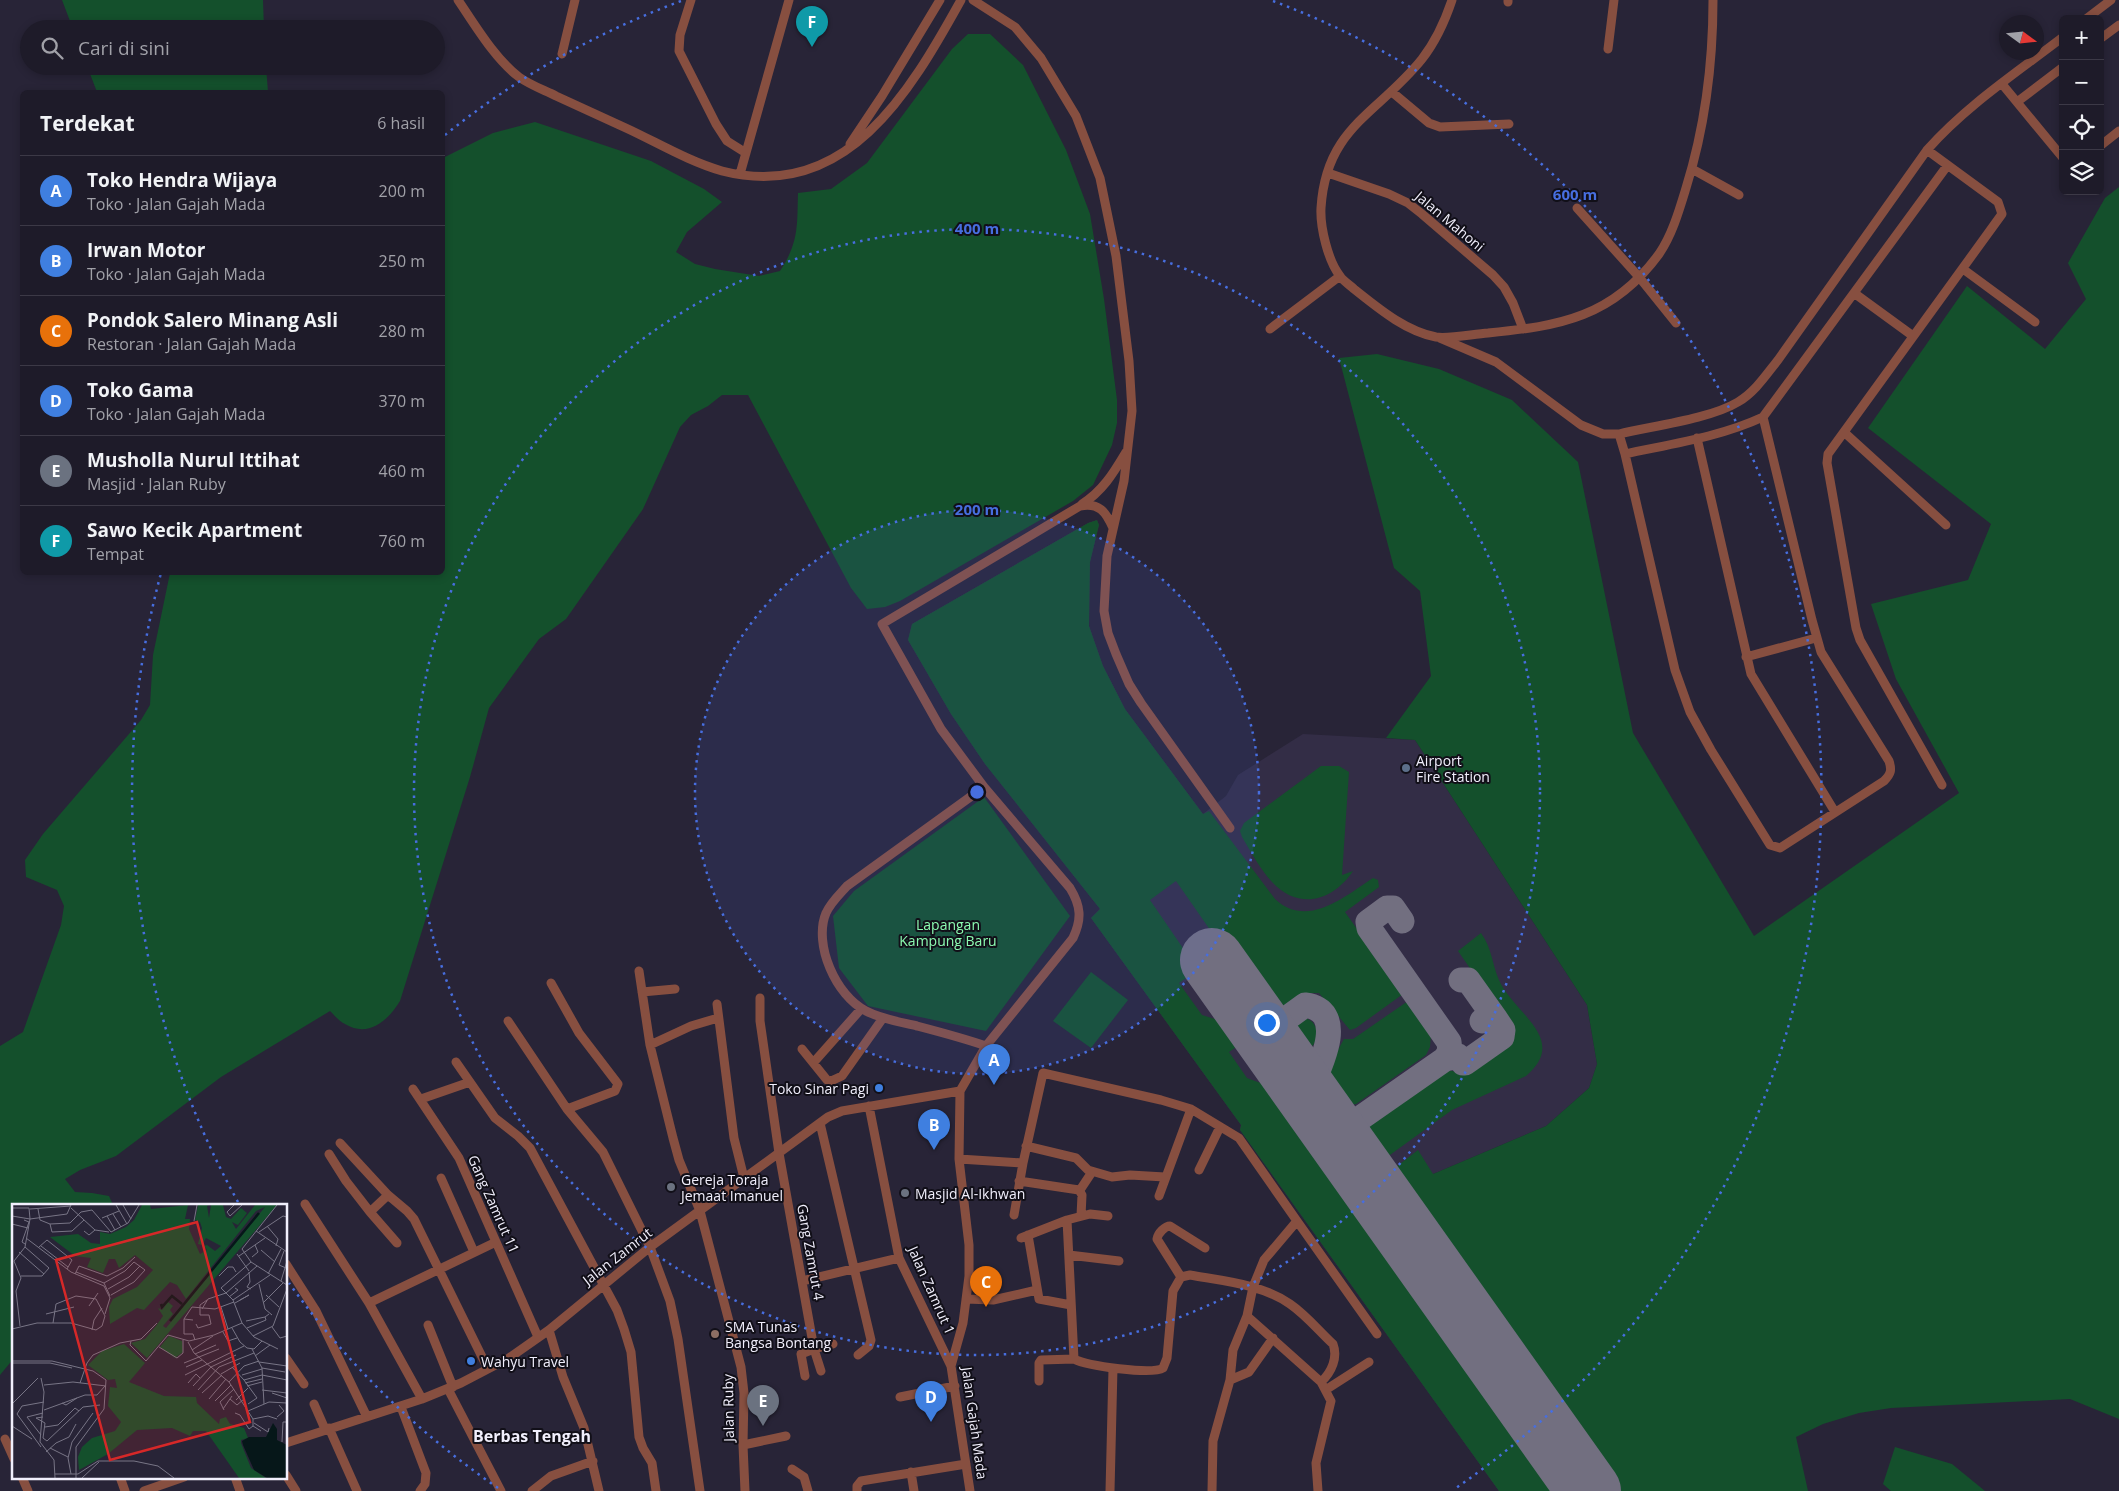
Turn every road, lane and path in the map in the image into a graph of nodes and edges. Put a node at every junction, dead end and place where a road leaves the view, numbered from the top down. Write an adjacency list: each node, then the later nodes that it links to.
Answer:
1 (458, 0): 32 (street)
2 (575, 0): 17 (street)
3 (691, 0): 27 (street)
4 (789, 0): 27 (street)
5 (940, 0): 25 (street)
6 (961, 0): 25 (street)
7 (973, 0): 51 (street)
8 (1452, 0): 20 (street)
9 (1614, 0): 16 (street)
10 (1713, 0): 30 (street)
11 (2111, 0): 12 (street)
12 (2091, 15)
13 (2119, 25): 14 (street)
14 (2104, 36)
15 (2059, 40): 19 (street)
16 (1608, 49)
17 (562, 54)
18 (2059, 70): 21 (street)
19 (2002, 84): 21 (street); 26 (street)
20 (1392, 92): 22 (street); 31 (street)
21 (2017, 102): 28 (street)
22 (1509, 124)
23 (2119, 131): 24 (street)
24 (2104, 143)
25 (847, 148): 32 (street)
26 (1927, 150): 29 (street); 49 (street)
27 (746, 152): 32 (street)
28 (2059, 153)
29 (1947, 166): 35 (street); 38 (street)
30 (1692, 169): 33 (street); 37 (street)
31 (1328, 173): 36 (street); 42 (street, Jalan Mahoni)
32 (740, 174)
33 (1739, 195)
34 (1577, 208): 37 (street)
35 (1963, 269): 39 (street); 44 (street)
36 (1340, 276): 41 (street); 45 (street)
37 (1639, 277): 40 (street); 42 (street)
38 (1854, 293): 44 (street); 47 (street)
39 (2035, 322)
40 (1676, 323)
41 (1270, 329)
42 (1523, 329): 43 (street)
43 (1476, 334): 45 (street); 46 (street)
44 (1913, 336): 48 (street)
45 (1438, 337): 46 (street)
46 (1477, 352): 49 (street)
47 (1763, 417): 50 (street); 56 (street)
48 (1845, 433): 54 (street); 58 (street)
49 (1619, 434): 52 (street)
50 (1697, 438): 52 (street); 57 (street)
51 (1129, 447): 53 (street); 55 (street)
52 (1625, 454): 60 (street)
53 (1080, 506): 55 (street); 59 (street)
54 (1946, 525)
55 (1113, 528): 61 (street)
56 (1816, 638): 57 (street); 60 (street)
57 (1746, 657): 60 (street)
58 (1942, 785)
59 (984, 787): 68 (street); 73 (street)
60 (1834, 812)
61 (1230, 828)
62 (639, 971): 65 (street, Jalan Ruby)
63 (551, 983): 82 (street)
64 (675, 989): 65 (street)
65 (642, 992): 72 (street, Jalan Ruby)
66 (760, 998): 88 (street, Gang Zamrut 4)
67 (717, 1004): 69 (street)
68 (861, 1009): 70 (street); 76 (street)
69 (718, 1018): 72 (street); 96 (street)
70 (882, 1018): 73 (street); 76 (street)
71 (508, 1021): 82 (street)
72 (650, 1045): 102 (street, Jalan Ruby)
73 (986, 1046): 79 (street)
74 (802, 1049): 76 (street)
75 (456, 1062): 77 (street)
76 (814, 1062)
77 (470, 1082): 80 (street); 122 (street)
78 (412, 1089): 80 (street, Gang Zamrut 11)
79 (960, 1091): 81 (street, Jalan Zamrut); 90 (street, Jalan Gajah Mada)
80 (420, 1099): 109 (street, Gang Zamrut 11)
81 (869, 1106): 84 (street, Jalan Zamrut); 115 (street, Jalan Zamrut 1)
82 (567, 1109): 111 (street)
83 (1191, 1109): 85 (street); 87 (street); 94 (street)
84 (820, 1123): 88 (street, Jalan Zamrut); 118 (street)
85 (1220, 1127): 92 (street); 108 (street)
86 (340, 1143): 99 (street)
87 (1026, 1146): 91 (street); 93 (street)
88 (779, 1153): 96 (street, Jalan Zamrut); 121 (street, Gang Zamrut 4)
89 (328, 1154): 103 (street)
90 (959, 1158): 91 (street); 125 (street, Jalan Gajah Mada)
91 (1023, 1163): 97 (street)
92 (1199, 1170)
93 (1092, 1172): 94 (street); 98 (street)
94 (1165, 1177): 100 (street)
95 (441, 1178): 113 (street)
96 (744, 1178): 102 (street, Jalan Zamrut)
97 (1019, 1181): 98 (street); 104 (street)
98 (1080, 1190): 105 (street)
99 (388, 1196): 103 (street); 119 (street)
100 (1158, 1196)
101 (305, 1204): 126 (street)
102 (700, 1210): 111 (street, Jalan Zamrut); 160 (street, Jalan Ruby)
103 (370, 1212): 110 (street)
104 (1014, 1216)
105 (1081, 1216): 106 (street); 107 (street)
106 (1108, 1216)
107 (1067, 1220): 114 (street); 124 (street)
108 (1297, 1221): 123 (street); 131 (street)
109 (496, 1242): 113 (street); 132 (street, Gang Zamrut 11)
110 (397, 1243)
111 (650, 1247): 122 (street, Jalan Zamrut); 183 (street)
112 (1205, 1248): 120 (street)
113 (474, 1252): 119 (street)
114 (1069, 1255): 116 (street); 127 (street)
115 (899, 1258): 118 (street); 140 (street, Jalan Zamrut 1)
116 (1119, 1261)
117 (288, 1267): 155 (street)
118 (854, 1268): 121 (street); 136 (street)
119 (440, 1269): 126 (street); 142 (street)
120 (1180, 1277): 123 (street); 141 (street)
121 (802, 1281): 135 (street, Gang Zamrut 4)
122 (603, 1284): 130 (street, Jalan Zamrut); 182 (street)
123 (1253, 1287): 128 (street); 149 (street)
124 (1037, 1290): 125 (street); 127 (street)
125 (966, 1299): 140 (street, Jalan Gajah Mada)
126 (370, 1303): 152 (street)
127 (1071, 1305): 137 (street)
128 (1248, 1316): 133 (street); 145 (street)
129 (428, 1325): 150 (street)
130 (548, 1330): 132 (street, Jalan Zamrut); 162 (street)
131 (1377, 1334)
132 (538, 1337): 142 (street, Jalan Zamrut)
133 (1273, 1338): 145 (street); 149 (street)
134 (833, 1344): 135 (street)
135 (814, 1349): 143 (street, Gang Zamrut 4); 144 (street)
136 (858, 1355)
137 (1074, 1359): 141 (street); 146 (street)
138 (288, 1361): 147 (street)
139 (1369, 1362): 149 (street)
140 (951, 1366): 148 (street, Jalan Gajah Mada)
141 (1113, 1368): 189 (street)
142 (488, 1369): 150 (street, Jalan Zamrut)
143 (822, 1371)
144 (805, 1376)
145 (1230, 1380): 190 (street)
146 (1039, 1381)
147 (304, 1384)
148 (954, 1386): 151 (street); 163 (street, Jalan Gajah Mada)
149 (1324, 1386): 191 (street)
150 (450, 1388): 152 (street, Jalan Zamrut); 179 (street)
151 (900, 1397)
152 (422, 1399): 154 (street, Jalan Zamrut)
153 (314, 1404): 156 (street)
154 (401, 1407): 155 (street, Jalan Zamrut); 178 (street)
155 (367, 1417): 156 (street, Jalan Zamrut)
156 (327, 1429): 159 (street, Jalan Zamrut); 177 (street)
157 (786, 1436): 160 (street)
158 (6, 1438): 161 (street)
159 (288, 1442)
160 (742, 1445): 184 (street, Jalan Ruby)
161 (12, 1454)
162 (593, 1461): 180 (street); 181 (street)
163 (966, 1464): 165 (street); 188 (street, Jalan Gajah Mada)
164 (792, 1469): 185 (street)
165 (911, 1472): 186 (street); 187 (street)
166 (22, 1478): 172 (street)
167 (120, 1478): 173 (street)
168 (178, 1478): 171 (street)
169 (235, 1478): 175 (street)
170 (288, 1478): 176 (street)
171 (165, 1480): 174 (street)
172 (28, 1491)
173 (125, 1491)
174 (144, 1491)
175 (240, 1491)
176 (296, 1491)
177 (357, 1491)
178 (420, 1491)
179 (501, 1491)
180 (532, 1491)
181 (599, 1491)
182 (656, 1491)
183 (700, 1491)
184 (745, 1491)
185 (808, 1491)
186 (857, 1491)
187 (914, 1491)
188 (970, 1491)
189 (1110, 1491)
190 (1212, 1491)
191 (1318, 1491)

